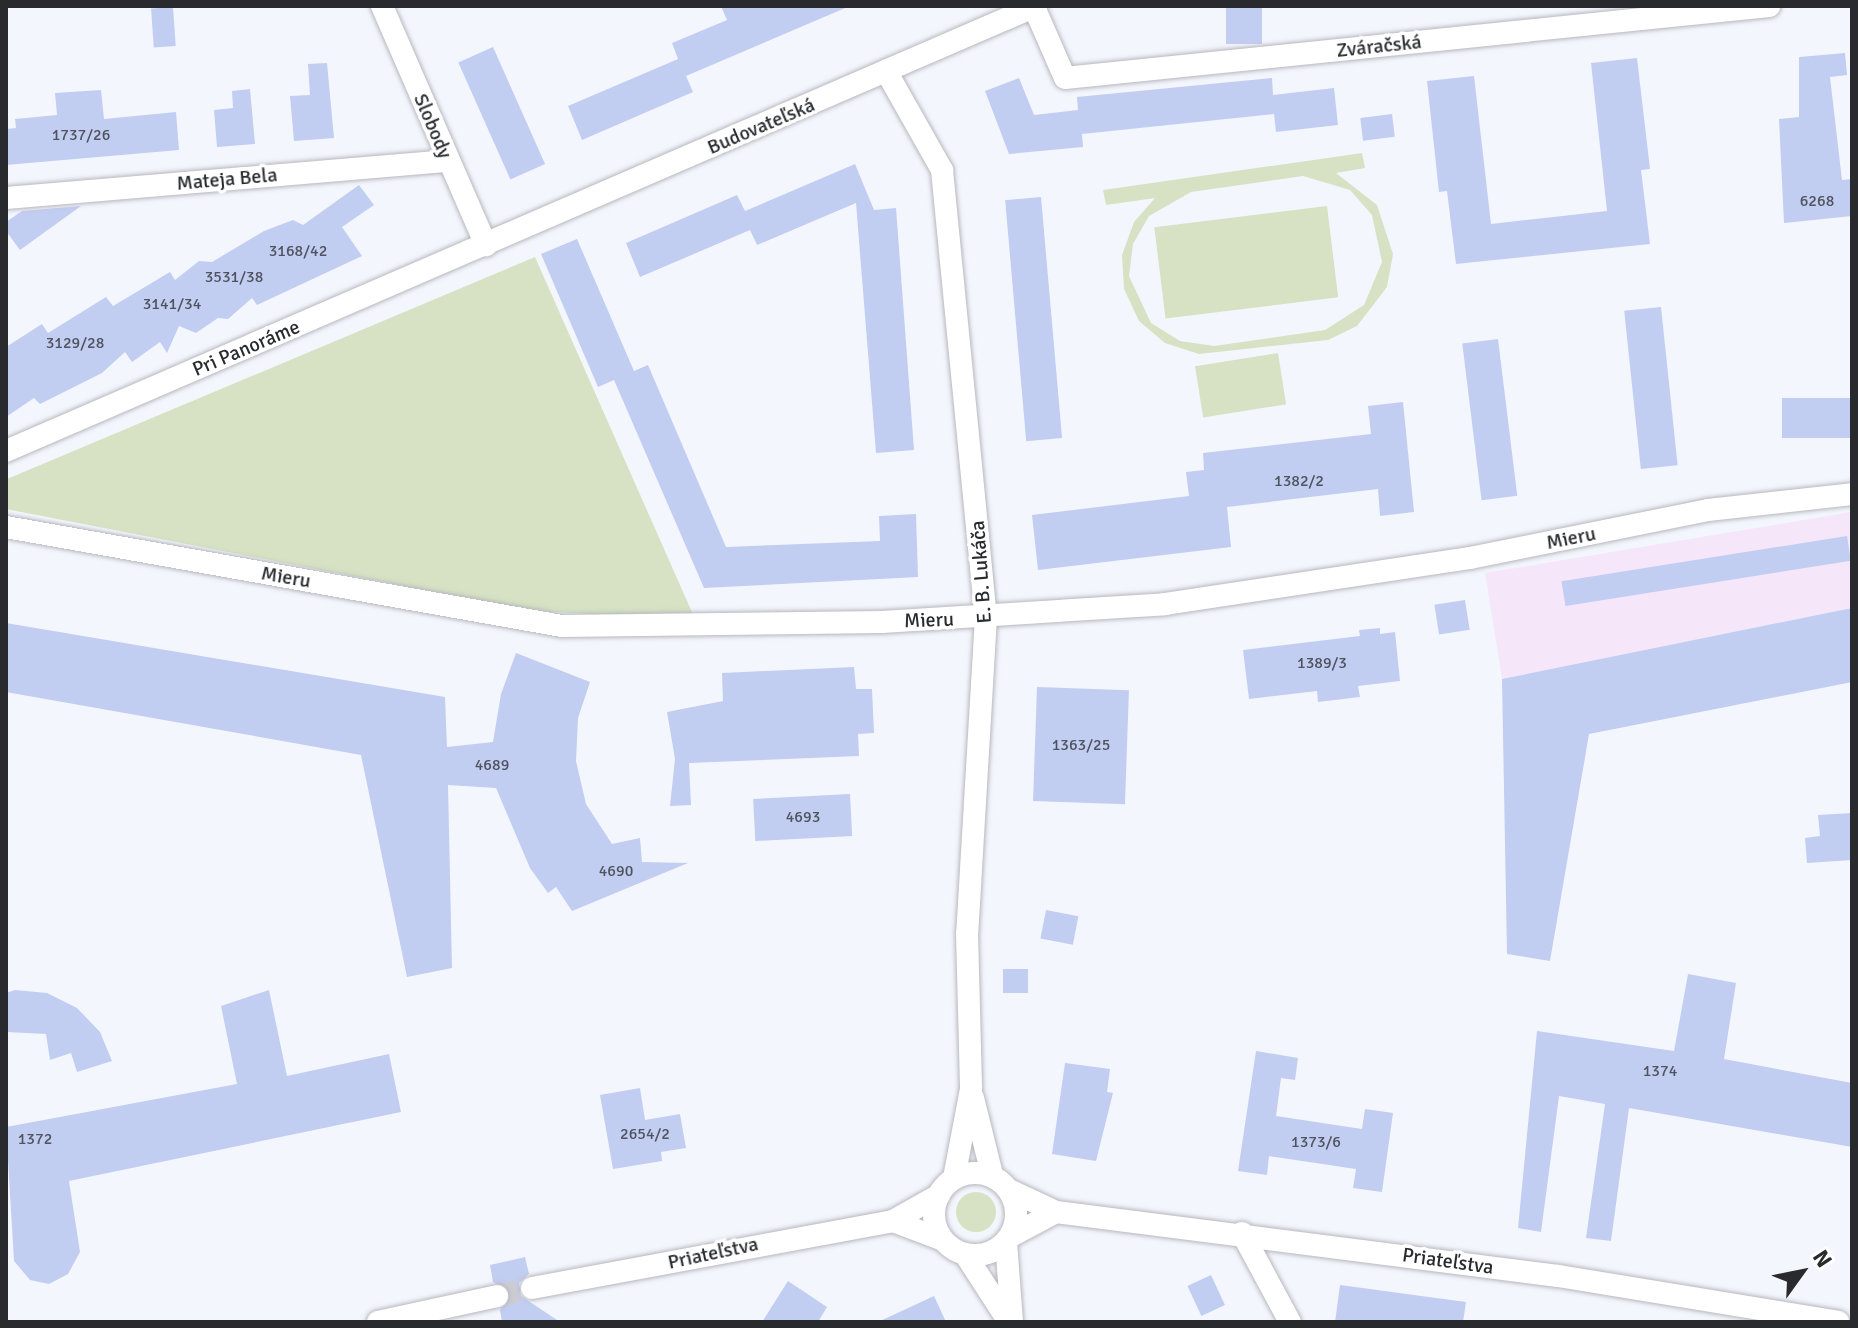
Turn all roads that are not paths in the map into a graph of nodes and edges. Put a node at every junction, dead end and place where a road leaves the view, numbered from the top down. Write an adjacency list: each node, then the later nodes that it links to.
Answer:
1 (382, 6): 5 (street, Slobody)
2 (1035, 6): 3 (street, Zváračská); 4 (street, Budovateľská)
3 (1769, 6)
4 (886, 71): 7 (street, Budovateľská); 11 (street, E. B. Lukáča)
5 (448, 161): 6 (street, Mateja Bela); 7 (street, Slobody)
6 (6, 198)
7 (486, 245): 8 (street, Pri Panoráme)
8 (6, 451)
9 (1852, 494): 11 (street, Mieru)
10 (6, 527): 11 (street, Mieru)
11 (986, 617): 12 (street, E. B. Lukáča)
12 (971, 1089): 13 (street, E. B. Lukáča); 14 (street, E. B. Lukáča)
13 (992, 1175): 14 (street); 15 (street)
14 (954, 1178): 16 (street)
15 (1009, 1190): 17 (street, Priateľstva); 20 (street)
16 (939, 1195): 18 (street, Priateľstva); 21 (street)
17 (1056, 1212): 19 (street, Priateľstva); 20 (street)
18 (893, 1221): 21 (street); 23 (street, Priateľstva)
19 (1242, 1233): 28 (street); 29 (street, Priateľstva)
20 (1008, 1239): 22 (street); 27 (street)
21 (943, 1240): 22 (street)
22 (965, 1254): 27 (street)
23 (532, 1288)
24 (497, 1296): 25 (street)
25 (425, 1318): 26 (street)
26 (378, 1322)
27 (1010, 1322)
28 (1290, 1322)
29 (1838, 1322)

